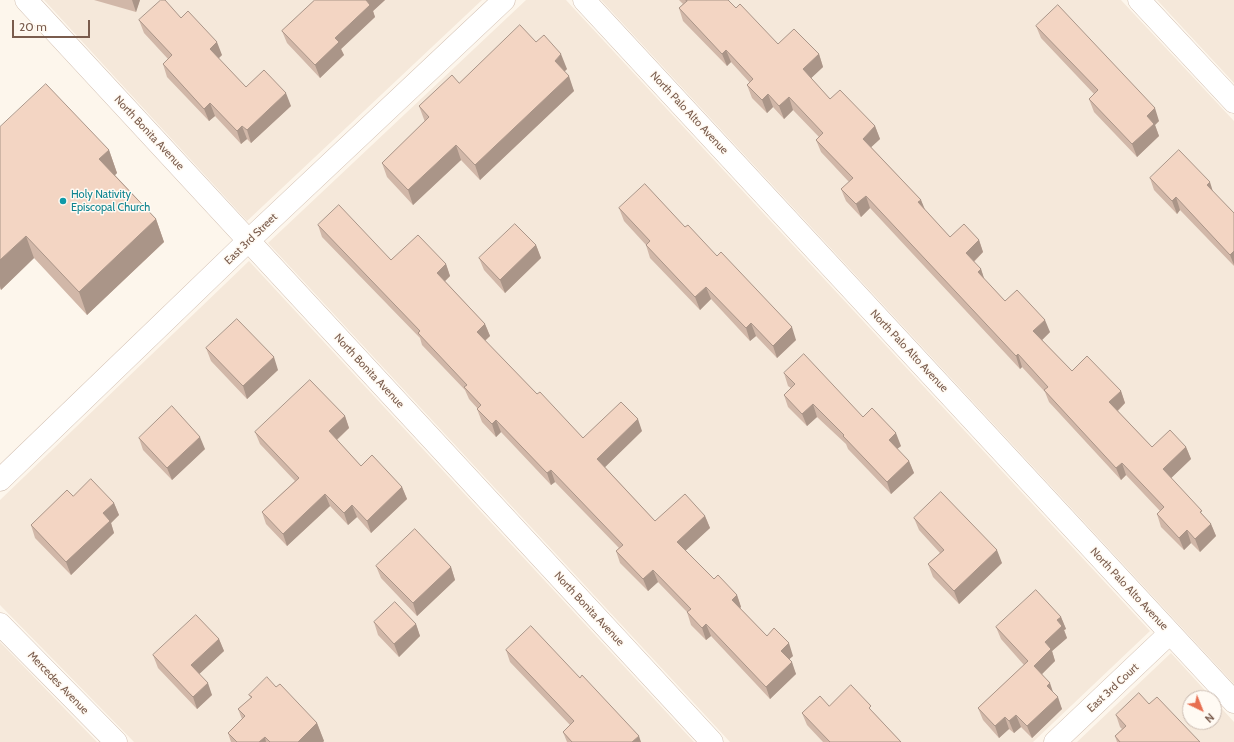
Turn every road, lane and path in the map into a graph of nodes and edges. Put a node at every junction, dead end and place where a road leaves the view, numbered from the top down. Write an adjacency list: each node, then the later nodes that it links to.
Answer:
1 (26, 0): 6 (street, North Bonita Avenue)
2 (504, 0): 6 (street, East 3rd Street)
3 (584, 0): 9 (street, North Palo Alto Avenue)
4 (1139, 0): 5 (street)
5 (1234, 102)
6 (248, 241): 7 (street, East 3rd Street); 12 (street, North Bonita Avenue)
7 (0, 480)
8 (0, 624): 11 (street, Mercedes Avenue)
9 (1170, 633): 10 (street, North Palo Alto Avenue); 13 (street, East 3rd Court)
10 (1234, 702)
11 (116, 742)
12 (712, 742)
13 (1055, 742)

